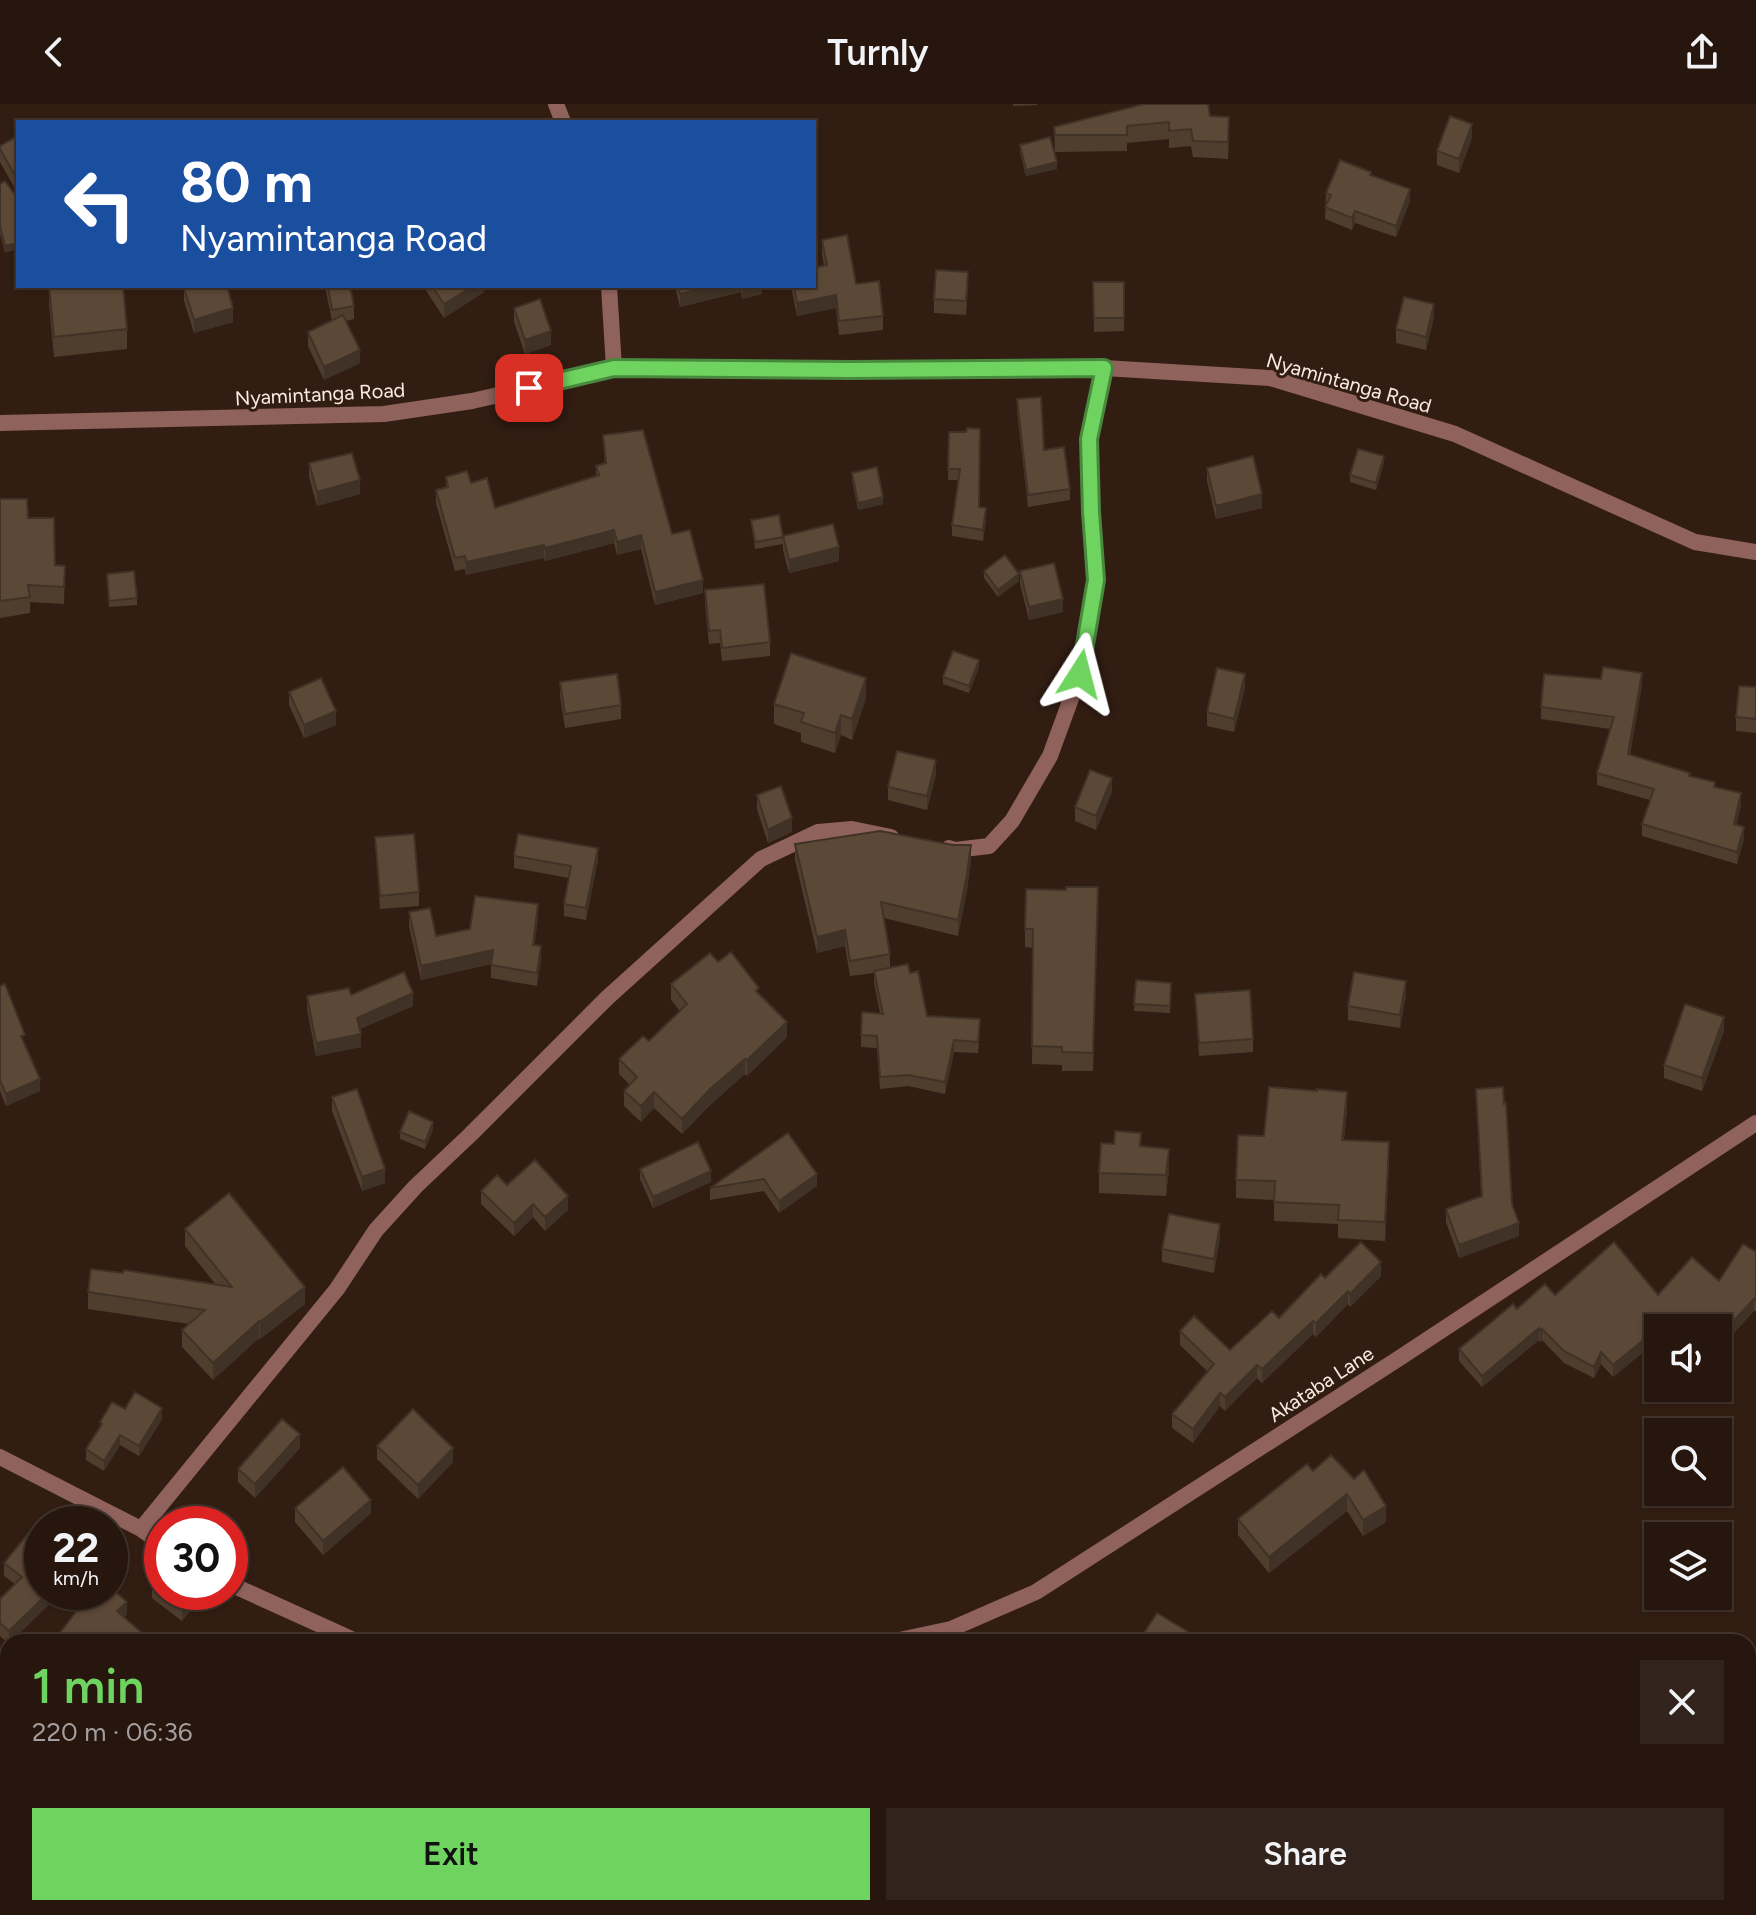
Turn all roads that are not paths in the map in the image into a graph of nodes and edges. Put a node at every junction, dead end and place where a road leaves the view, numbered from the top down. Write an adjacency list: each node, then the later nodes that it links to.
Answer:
1 (609, 288): 2 (street)
2 (614, 368): 3 (street, Nyamintanga Road); 4 (street, Nyamintanga Road)
3 (1104, 368): 5 (street, Nyamintanga Road); 8 (street)
4 (0, 423)
5 (1756, 552)
6 (1756, 1123): 12 (street, Akataba Lane)
7 (0, 1457): 8 (street)
8 (141, 1529): 9 (street)
9 (144, 1531)
10 (248, 1592): 11 (street)
11 (340, 1634)
12 (933, 1634)

